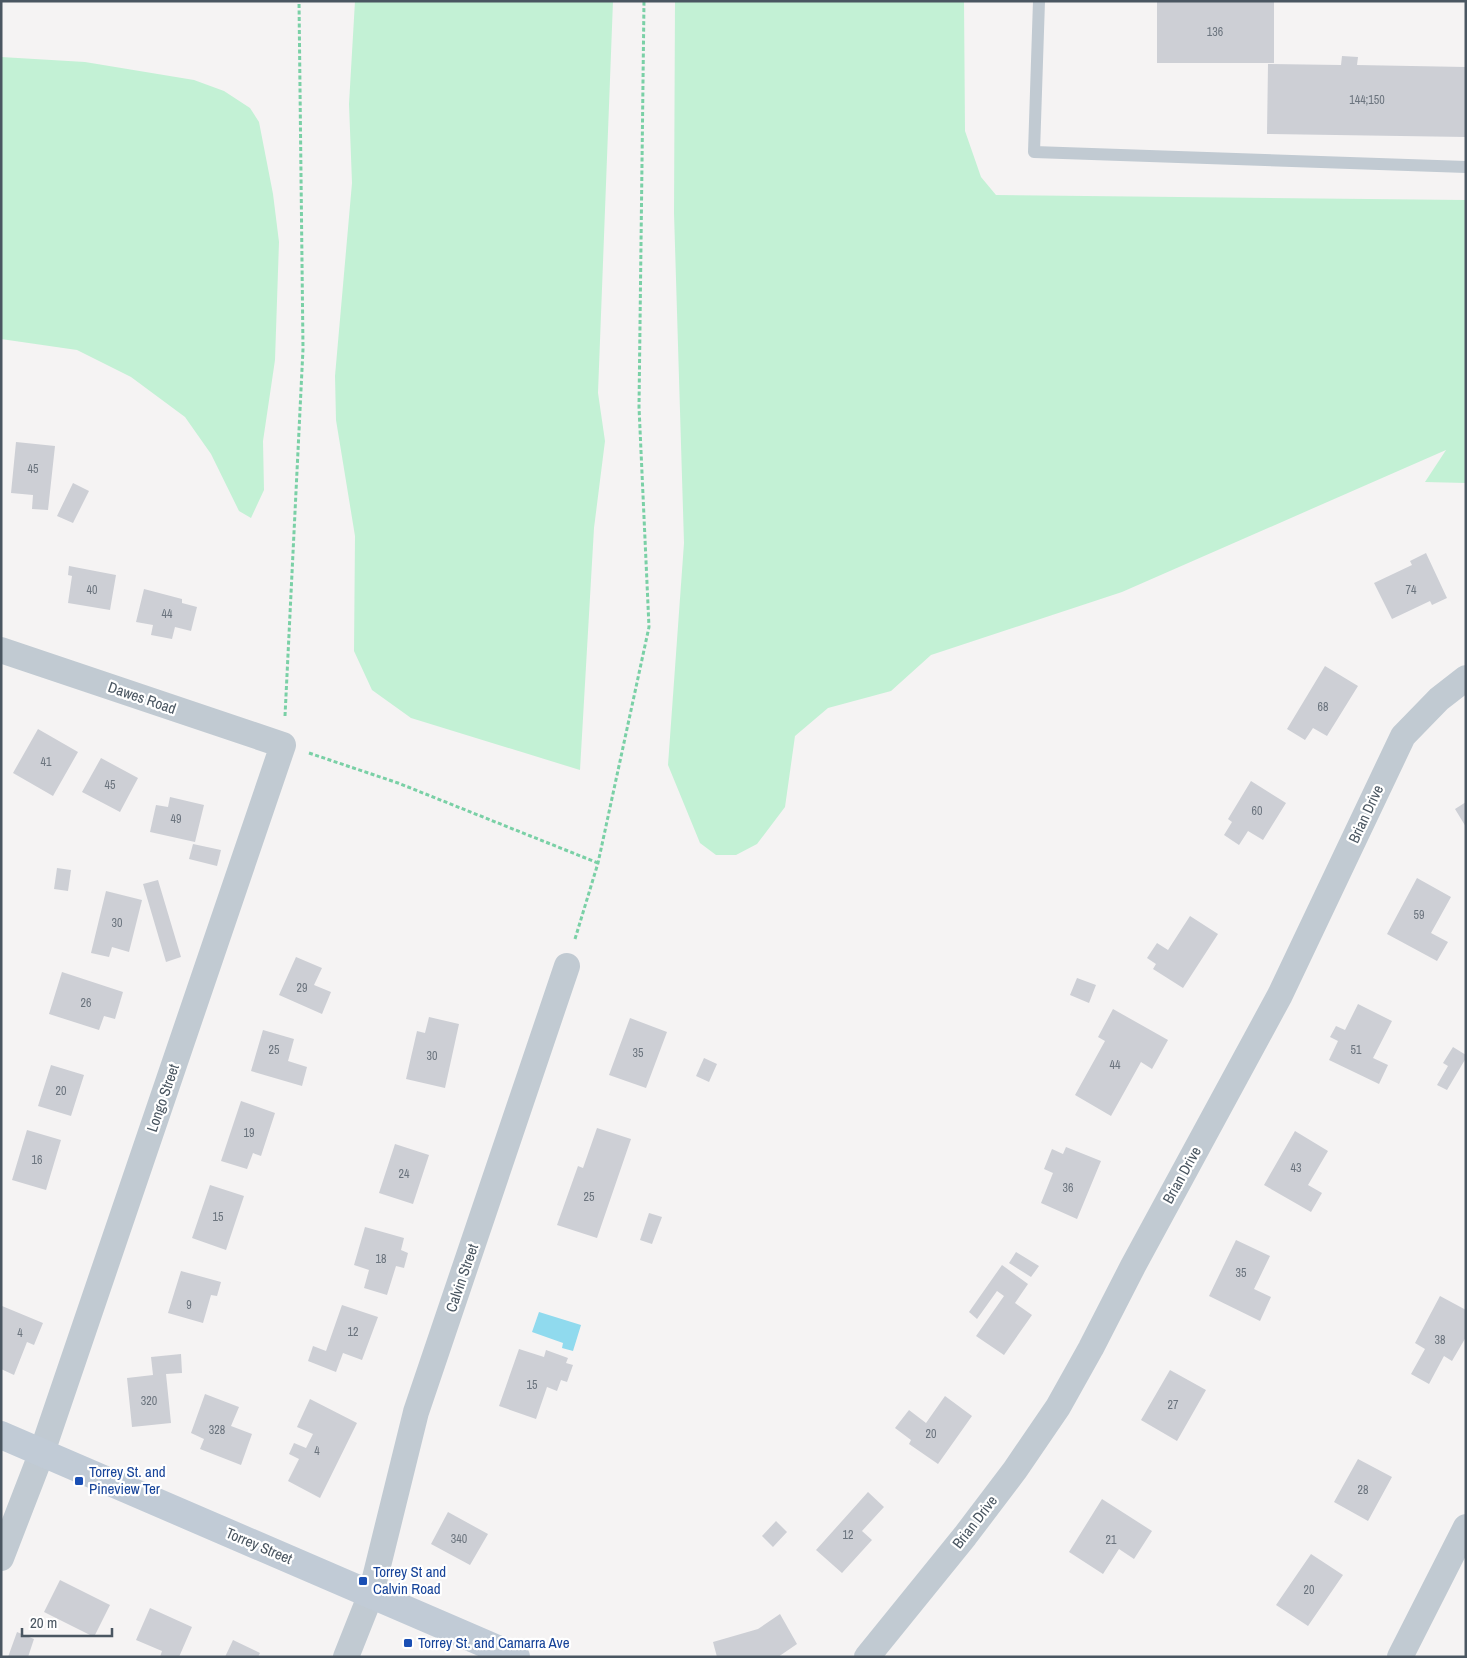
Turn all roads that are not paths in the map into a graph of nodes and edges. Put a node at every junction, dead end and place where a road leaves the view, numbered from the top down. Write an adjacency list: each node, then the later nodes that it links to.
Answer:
1 (1039, 1): 2 (lane)
2 (1466, 167)
3 (1, 650): 5 (street, Dawes Road)
4 (1466, 678): 14 (street, Brian Drive)
5 (283, 745): 8 (street, Longo Street)
6 (567, 966): 11 (street, Calvin Street)
7 (1, 1435): 8 (main road, Torrey Street)
8 (42, 1452): 10 (street, Longo Street); 11 (main road, Torrey Street)
9 (1466, 1527): 15 (street)
10 (1, 1558)
11 (371, 1594): 12 (street, Calvin Street); 13 (main road, Torrey Street)
12 (346, 1657)
13 (516, 1657)
14 (868, 1657)
15 (1400, 1657)

